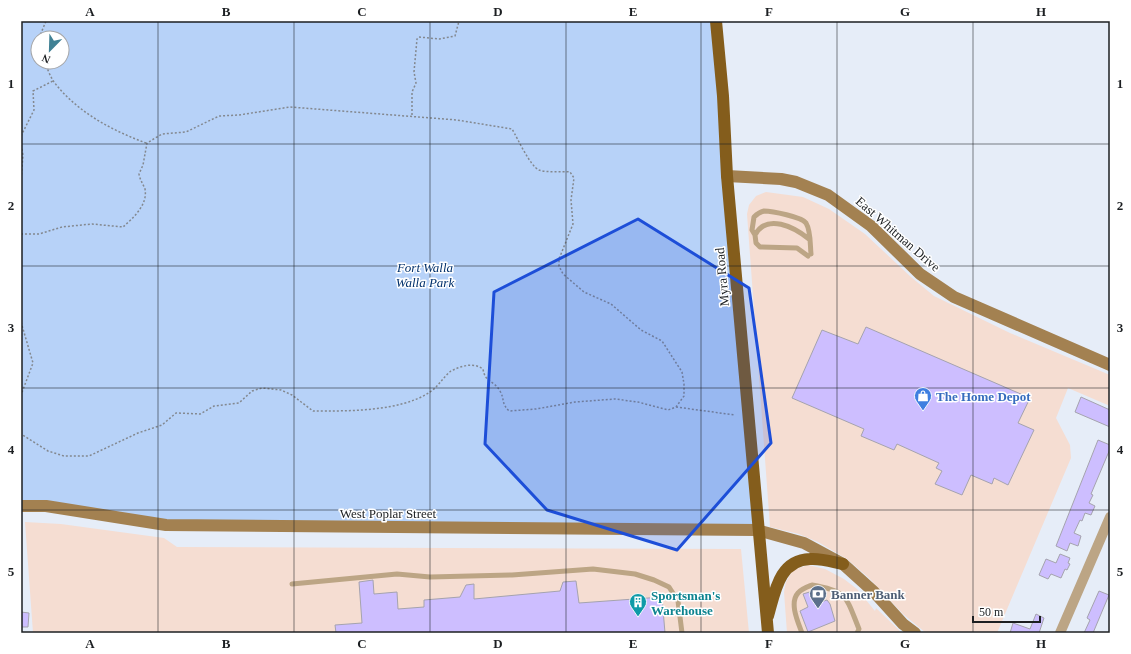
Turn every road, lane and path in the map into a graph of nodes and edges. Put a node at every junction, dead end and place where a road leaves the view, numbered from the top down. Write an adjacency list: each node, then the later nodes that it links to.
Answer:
1 (459, 21): 5 (path)
2 (716, 21): 9 (highway, Myra Road)
3 (48, 70): 4 (path)
4 (53, 81): 6 (path); 7 (path)
5 (412, 116): 7 (path); 17 (path)
6 (21, 136)
7 (147, 143): 11 (path)
8 (21, 146): 10 (path)
9 (727, 176): 15 (main road, East Whitman Drive); 22 (highway, Myra Road)
10 (21, 180)
11 (21, 234)
12 (755, 235): 13 (lane); 13 (lane); 13 (lane)
13 (809, 239)
14 (21, 322): 16 (path)
15 (1110, 365)
16 (21, 395)
17 (676, 407): 18 (path); 19 (path)
18 (735, 415)
19 (21, 434)
20 (21, 506): 22 (main road, West Poplar Street)
21 (1110, 517): 30 (street)
22 (757, 530): 23 (main road, West Poplar Street); 25 (highway, Myra Road)
23 (843, 564): 25 (highway); 29 (main road, West Poplar Street)
24 (292, 584): 26 (lane)
25 (767, 628)
26 (682, 633)
27 (802, 633): 28 (lane)
28 (857, 633)
29 (914, 633)
30 (1060, 633)

